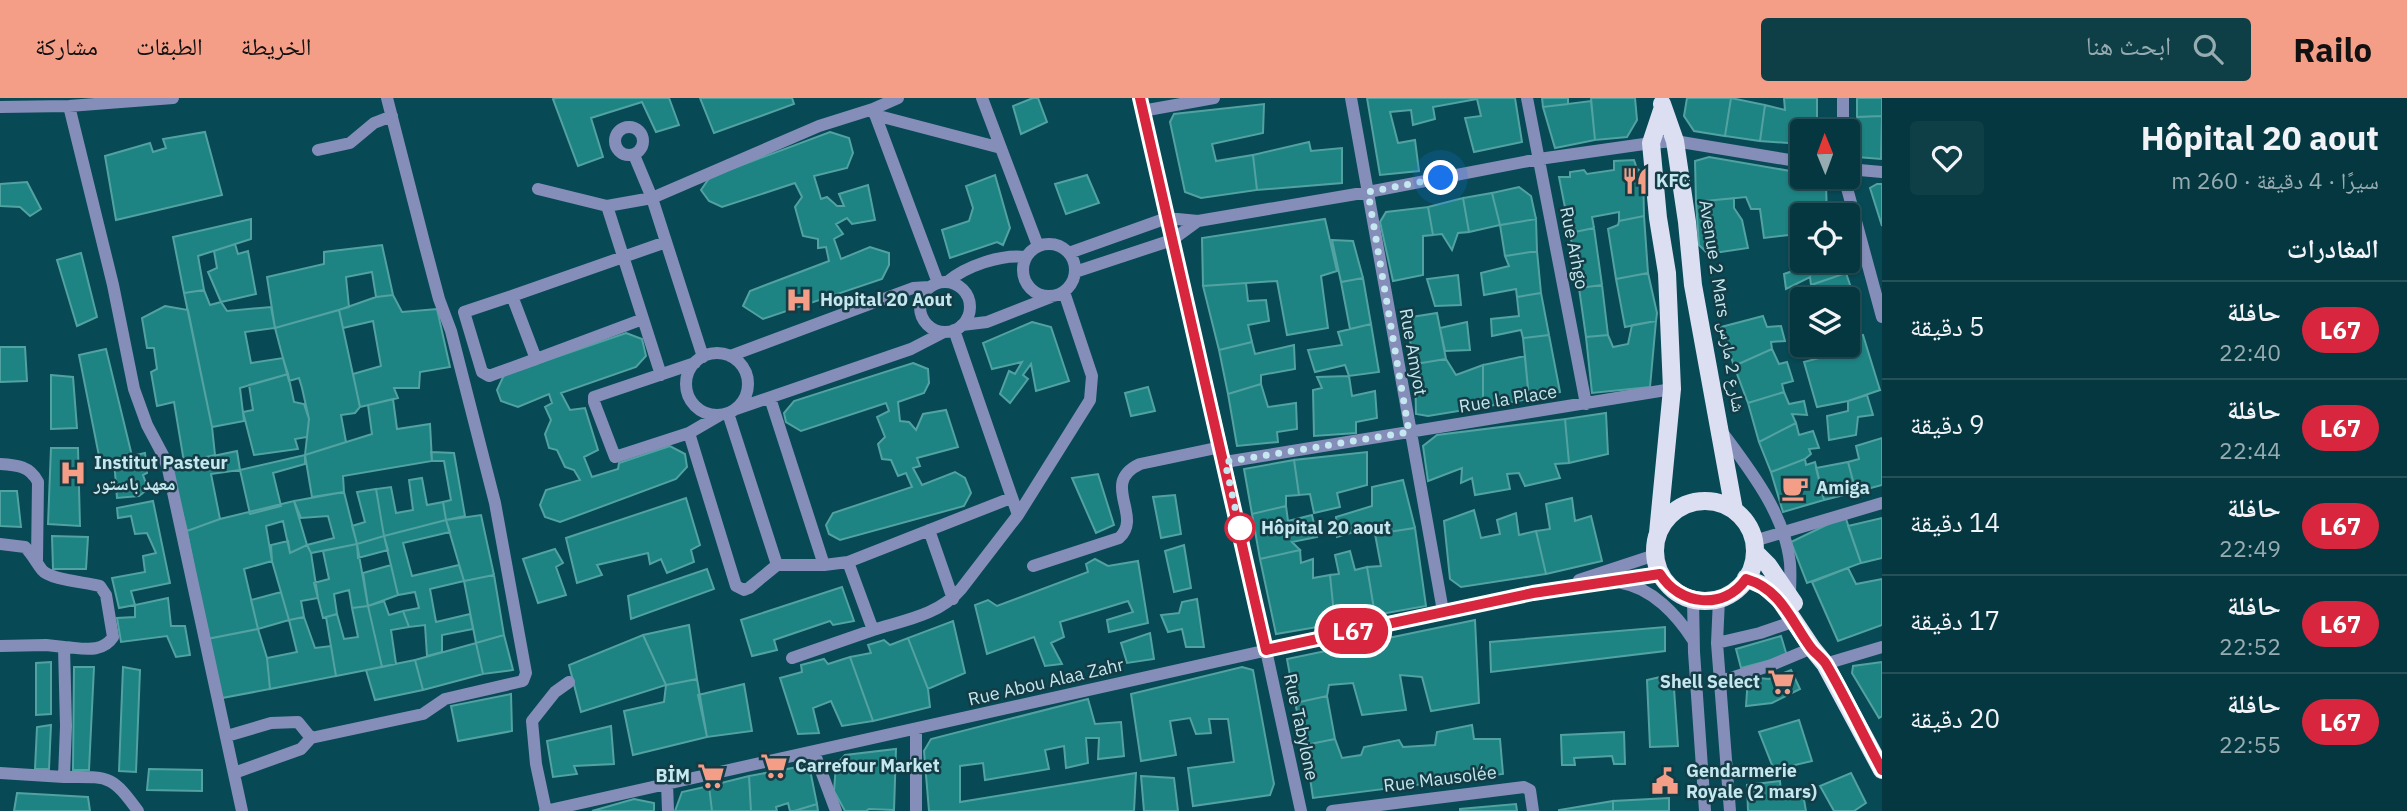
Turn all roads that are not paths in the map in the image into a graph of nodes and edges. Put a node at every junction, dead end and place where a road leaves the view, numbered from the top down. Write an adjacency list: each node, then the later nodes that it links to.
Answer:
1 (173, 98): 11 (street)
2 (387, 98): 14 (street)
3 (898, 98): 13 (street)
4 (982, 98): 18 (street)
5 (1214, 98): 9 (street)
6 (1352, 98): 27 (street, Rue Amyot)
7 (1527, 98): 21 (street, Rue Arhgo)
8 (1843, 98): 15 (street)
9 (1141, 104): 30 (street, Rue Tabylone)
10 (1662, 104): 16 (main road, Avenue 2 Mars شارع 2 مارس); 17 (main road, Avenue 2 Mars شارع 2 مارس)
11 (69, 106): 12 (street); 96 (street)
12 (0, 107)
13 (874, 112): 18 (street); 28 (street); 39 (street)
14 (392, 116): 19 (street); 97 (street)
15 (1843, 119)
16 (1675, 141): 17 (street); 22 (street); 53 (main road, Avenue 2 Mars شارع 2 مارس)
17 (1651, 143): 21 (street); 49 (main road, Avenue 2 Mars شارع 2 مارس)
18 (1001, 148): 34 (street)
19 (318, 150)
20 (634, 155): 28 (street)
21 (1539, 159): 27 (street); 51 (street, Rue Arhgo)
22 (1790, 160)
23 (1860, 170): 24 (street)
24 (1882, 172)
25 (538, 189): 29 (street)
26 (1847, 189): 42 (street)
27 (1368, 192): 31 (street); 54 (street, Rue Amyot)
28 (652, 198): 29 (street); 33 (street)
29 (607, 206): 36 (street)
30 (1167, 218): 31 (street); 32 (street, Rue Tabylone); 35 (street)
31 (1198, 221): 32 (street)
32 (1172, 240): 38 (street); 56 (street, Rue Tabylone)
33 (666, 242): 36 (street); 47 (street)
34 (1038, 246): 35 (street); 37 (street)
35 (1069, 253): 38 (street)
36 (624, 256): 41 (street); 43 (street)
37 (1026, 257): 39 (street); 40 (street)
38 (1075, 272): 40 (street)
39 (938, 284): 44 (street); 44 (street); 45 (street)
40 (1060, 294): 44 (street); 62 (street)
41 (512, 296): 46 (street); 46 (street)
42 (1882, 317)
43 (643, 319): 46 (street); 48 (street)
44 (953, 329): 50 (street); 59 (street)
45 (730, 356): 47 (street); 52 (street)
46 (536, 359)
47 (699, 360): 48 (street); 52 (street)
48 (662, 375): 55 (street)
49 (1672, 389): 51 (street, Rue la Place); 65 (main road, Avenue 2 Mars شارع 2 مارس)
50 (770, 398): 52 (street); 72 (street)
51 (1586, 404): 54 (street, Rue la Place)
52 (728, 412): 55 (street); 71 (street)
53 (1720, 429): 61 (main road, Avenue 2 Mars شارع 2 مارس); 64 (street)
54 (1409, 432): 57 (street, Rue la Place); 82 (street, Rue Amyot)
55 (689, 433): 71 (street)
56 (1221, 447): 57 (street, Rue Tabylone); 73 (street)
57 (1225, 462): 90 (street, Rue Tabylone)
58 (0, 464): 69 (street)
59 (1012, 498): 62 (street); 63 (street)
60 (1882, 503): 64 (street)
61 (1734, 510): 65 (main road); 67 (main road)
62 (1018, 515): 79 (street)
63 (929, 530): 70 (street); 79 (street)
64 (1781, 531): 67 (street); 78 (street)
65 (1658, 533): 68 (main road)
66 (0, 544): 69 (street)
67 (1754, 547): 75 (main road); 78 (main road)
68 (1655, 555): 74 (main road); 77 (street, Rue Abou Alaa Zahr)
69 (37, 560): 88 (street)
70 (848, 562): 72 (street); 84 (street)
71 (777, 565): 72 (street)
72 (824, 565)
73 (1033, 566)
74 (1660, 574): 76 (street, Rue Abou Alaa Zahr); 80 (main road)
75 (1746, 579): 81 (main road); 83 (main road)
76 (1608, 582): 77 (street, Rue Abou Alaa Zahr); 85 (street)
77 (1555, 589): 82 (street, Rue Abou Alaa Zahr)
78 (1790, 596): 91 (main road)
79 (953, 599): 84 (street)
80 (1693, 599): 81 (main road); 85 (street)
81 (1718, 599): 86 (street)
82 (1443, 611): 90 (street, Rue Abou Alaa Zahr)
83 (1794, 621): 86 (street); 91 (main road)
84 (873, 630): 92 (street)
85 (1694, 642): 113 (street)
86 (1717, 643): 93 (street)
87 (0, 646): 88 (street)
88 (64, 647): 102 (street)
89 (1882, 647): 91 (street)
90 (1266, 650): 95 (street, Rue Abou Alaa Zahr); 110 (street, Rue Tabylone)
91 (1820, 657): 93 (street); 99 (main road)
92 (792, 658)
93 (1721, 681): 114 (street)
94 (569, 682): 106 (street)
95 (916, 729): 98 (street, Rue Abou Alaa Zahr); 109 (street)
96 (227, 736): 97 (street); 101 (street)
97 (311, 738): 101 (street)
98 (814, 752): 103 (street, Rue Abou Alaa Zahr); 108 (street)
99 (1882, 770)
100 (0, 773): 102 (street)
101 (234, 773): 105 (street)
102 (64, 777): 104 (street)
103 (667, 783): 106 (street, Rue Abou Alaa Zahr); 107 (street)
104 (138, 811)
105 (242, 811)
106 (545, 811)
107 (668, 811)
108 (836, 811)
109 (916, 811)
110 (1301, 811)
111 (1332, 811): 112 (street, Rue Mausolée)
112 (1533, 811)
113 (1705, 811)
114 (1730, 811)

